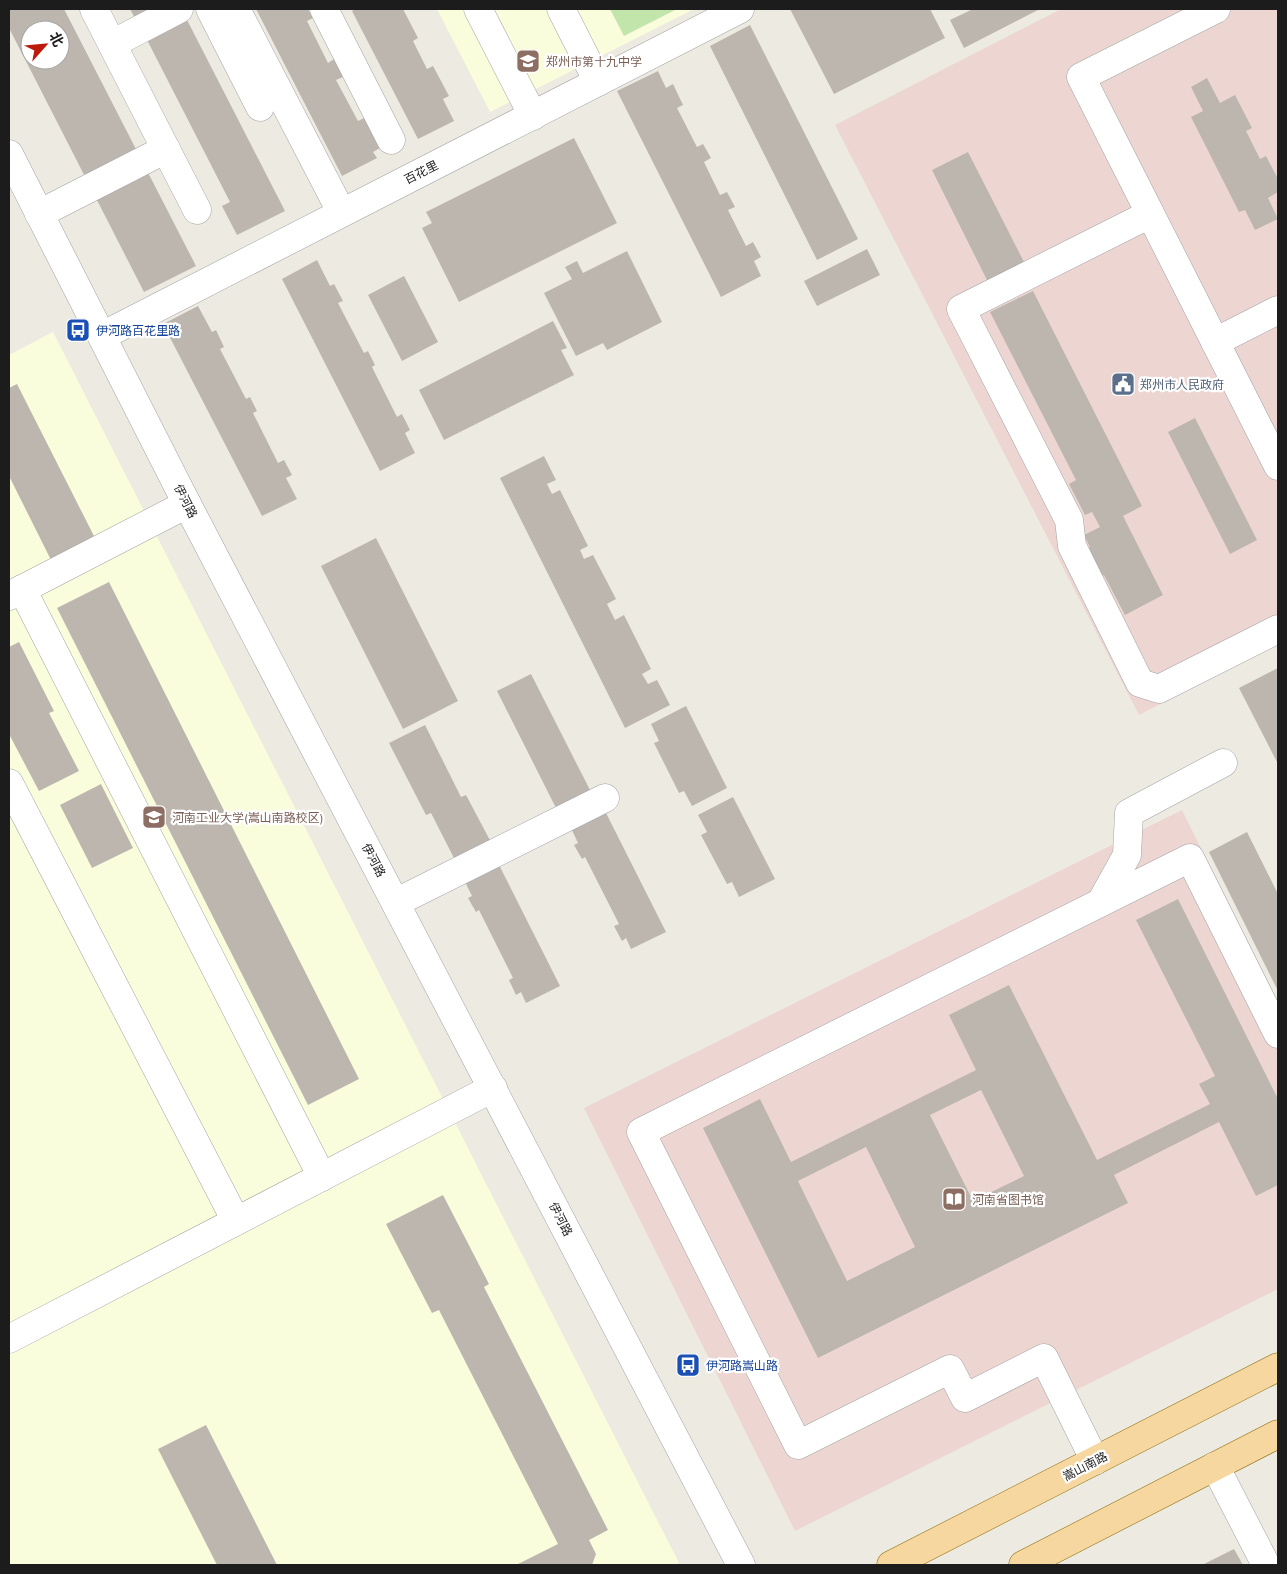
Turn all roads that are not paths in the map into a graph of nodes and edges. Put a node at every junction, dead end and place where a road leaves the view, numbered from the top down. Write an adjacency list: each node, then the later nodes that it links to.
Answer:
1 (94, 9): 10 (street)
2 (180, 9): 10 (street)
3 (210, 9): 12 (street)
4 (236, 9): 17 (street)
5 (324, 9): 14 (street)
6 (478, 9): 13 (street)
7 (561, 9): 11 (street)
8 (740, 9): 11 (street, 百花里)
9 (1216, 9): 20 (street)
10 (112, 44): 15 (street)
11 (598, 82): 13 (street, 百花里)
12 (260, 107)
13 (532, 116): 22 (street, 百花里)
14 (391, 140)
15 (166, 149): 18 (street); 19 (street)
16 (9, 154): 19 (street, 伊河路)
17 (335, 200)
18 (197, 210)
19 (39, 214): 22 (street, 伊河路)
20 (1150, 214): 23 (street); 27 (street)
21 (1278, 310): 23 (street)
22 (102, 336): 25 (street, 伊河路)
23 (1215, 342): 24 (street)
24 (1278, 466)
25 (187, 504): 26 (street); 31 (street, 伊河路)
26 (15, 593): 35 (street)
27 (1278, 629)
28 (1223, 763): 32 (street)
29 (9, 783): 36 (street)
30 (605, 798): 31 (street)
31 (396, 902): 34 (street, 伊河路)
32 (1101, 902): 33 (street); 40 (street)
33 (1278, 1034)
34 (493, 1088): 35 (street); 42 (street, 伊河路)
35 (322, 1177): 36 (street)
36 (236, 1221): 37 (street)
37 (9, 1339)
38 (1278, 1367): 40 (main road, 嵩山南路)
39 (1278, 1434): 41 (main road)
40 (1095, 1461): 43 (main road, 嵩山南路)
41 (1215, 1466): 44 (main road); 45 (street)
42 (741, 1565)
43 (891, 1565)
44 (1023, 1565)
45 (1266, 1565)

